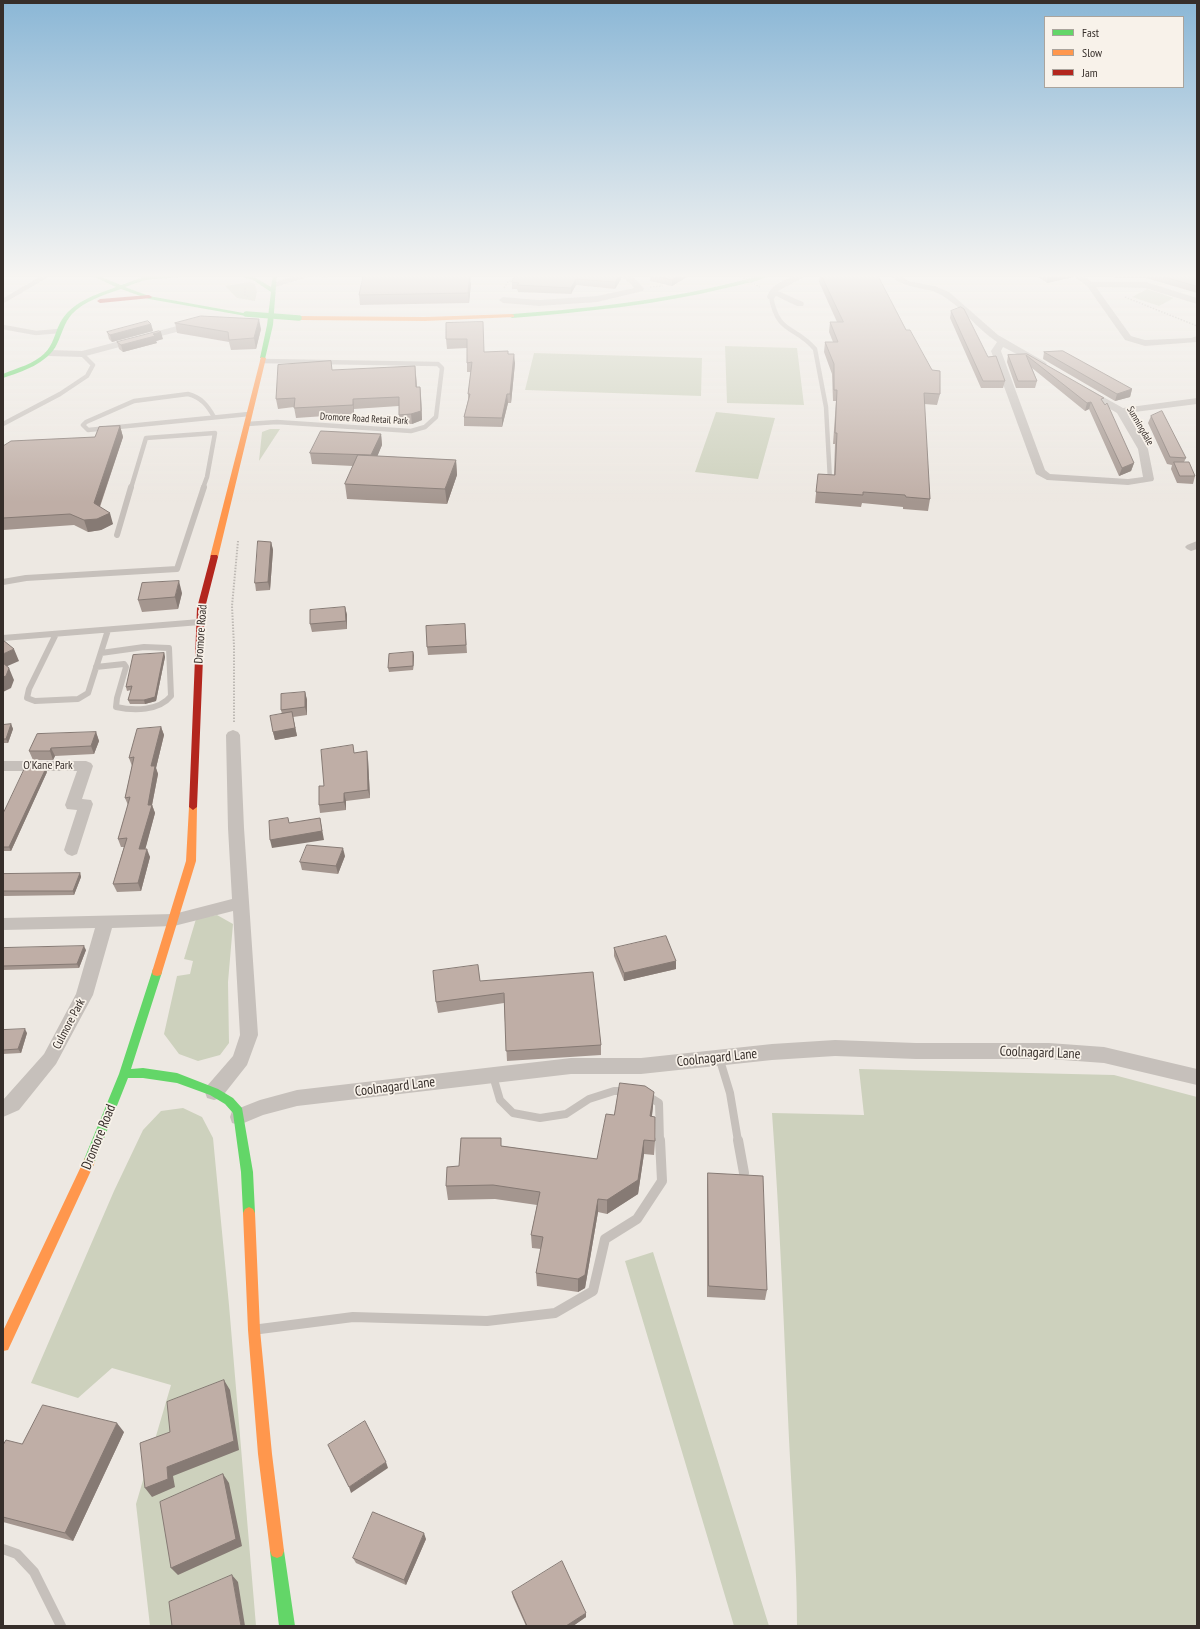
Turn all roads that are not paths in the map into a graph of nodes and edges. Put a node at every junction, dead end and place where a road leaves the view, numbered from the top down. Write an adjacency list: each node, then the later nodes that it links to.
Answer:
1 (50, 350): 7 (main road)
2 (97, 350): 8 (street)
3 (264, 350): 9 (main road, Dromore Road)
4 (815, 350): 19 (lane)
5 (997, 350): 14 (street, Sunningdale)
6 (1017, 350): 10 (street)
7 (49, 353): 8 (street); 11 (main road)
8 (82, 354): 17 (lane)
9 (262, 361): 15 (main road, Dromore Road); 18 (lane, Dromore Road Retail Park)
10 (1048, 368)
11 (3, 376)
12 (1075, 384): 14 (street, Sunningdale)
13 (1197, 401): 14 (street)
14 (1121, 411)
15 (249, 414): 16 (lane); 18 (main road, Dromore Road)
16 (214, 417): 16 (lane)
17 (3, 424)
18 (247, 424): 22 (main road, Dromore Road)
19 (830, 480)
20 (117, 535): 21 (lane)
21 (3, 582)
22 (200, 622): 23 (lane); 32 (main road, Dromore Road)
23 (108, 630): 24 (lane); 26 (lane)
24 (56, 634): 25 (lane); 27 (lane)
25 (3, 638)
26 (101, 653): 27 (lane); 27 (lane)
27 (96, 667)
28 (234, 735): 31 (street)
29 (3, 767): 30 (street, O'Kane Park)
30 (72, 850)
31 (241, 903): 32 (street); 39 (street)
32 (174, 920): 33 (street); 36 (main road, Dromore Road)
33 (105, 922): 34 (street); 40 (street, Culmore Park)
34 (3, 924)
35 (719, 1057): 37 (street, Coolnagard Lane); 38 (street, Coolnagard Lane); 42 (lane)
36 (124, 1074): 39 (main road); 44 (main road, Dromore Road)
37 (493, 1076): 41 (street, Coolnagard Lane); 43 (lane)
38 (1197, 1078)
39 (214, 1092): 41 (main road)
40 (3, 1109)
41 (239, 1117): 43 (main road)
42 (744, 1173)
43 (254, 1330): 47 (main road)
44 (3, 1346)
45 (3, 1550): 46 (lane)
46 (62, 1626)
47 (287, 1626)

